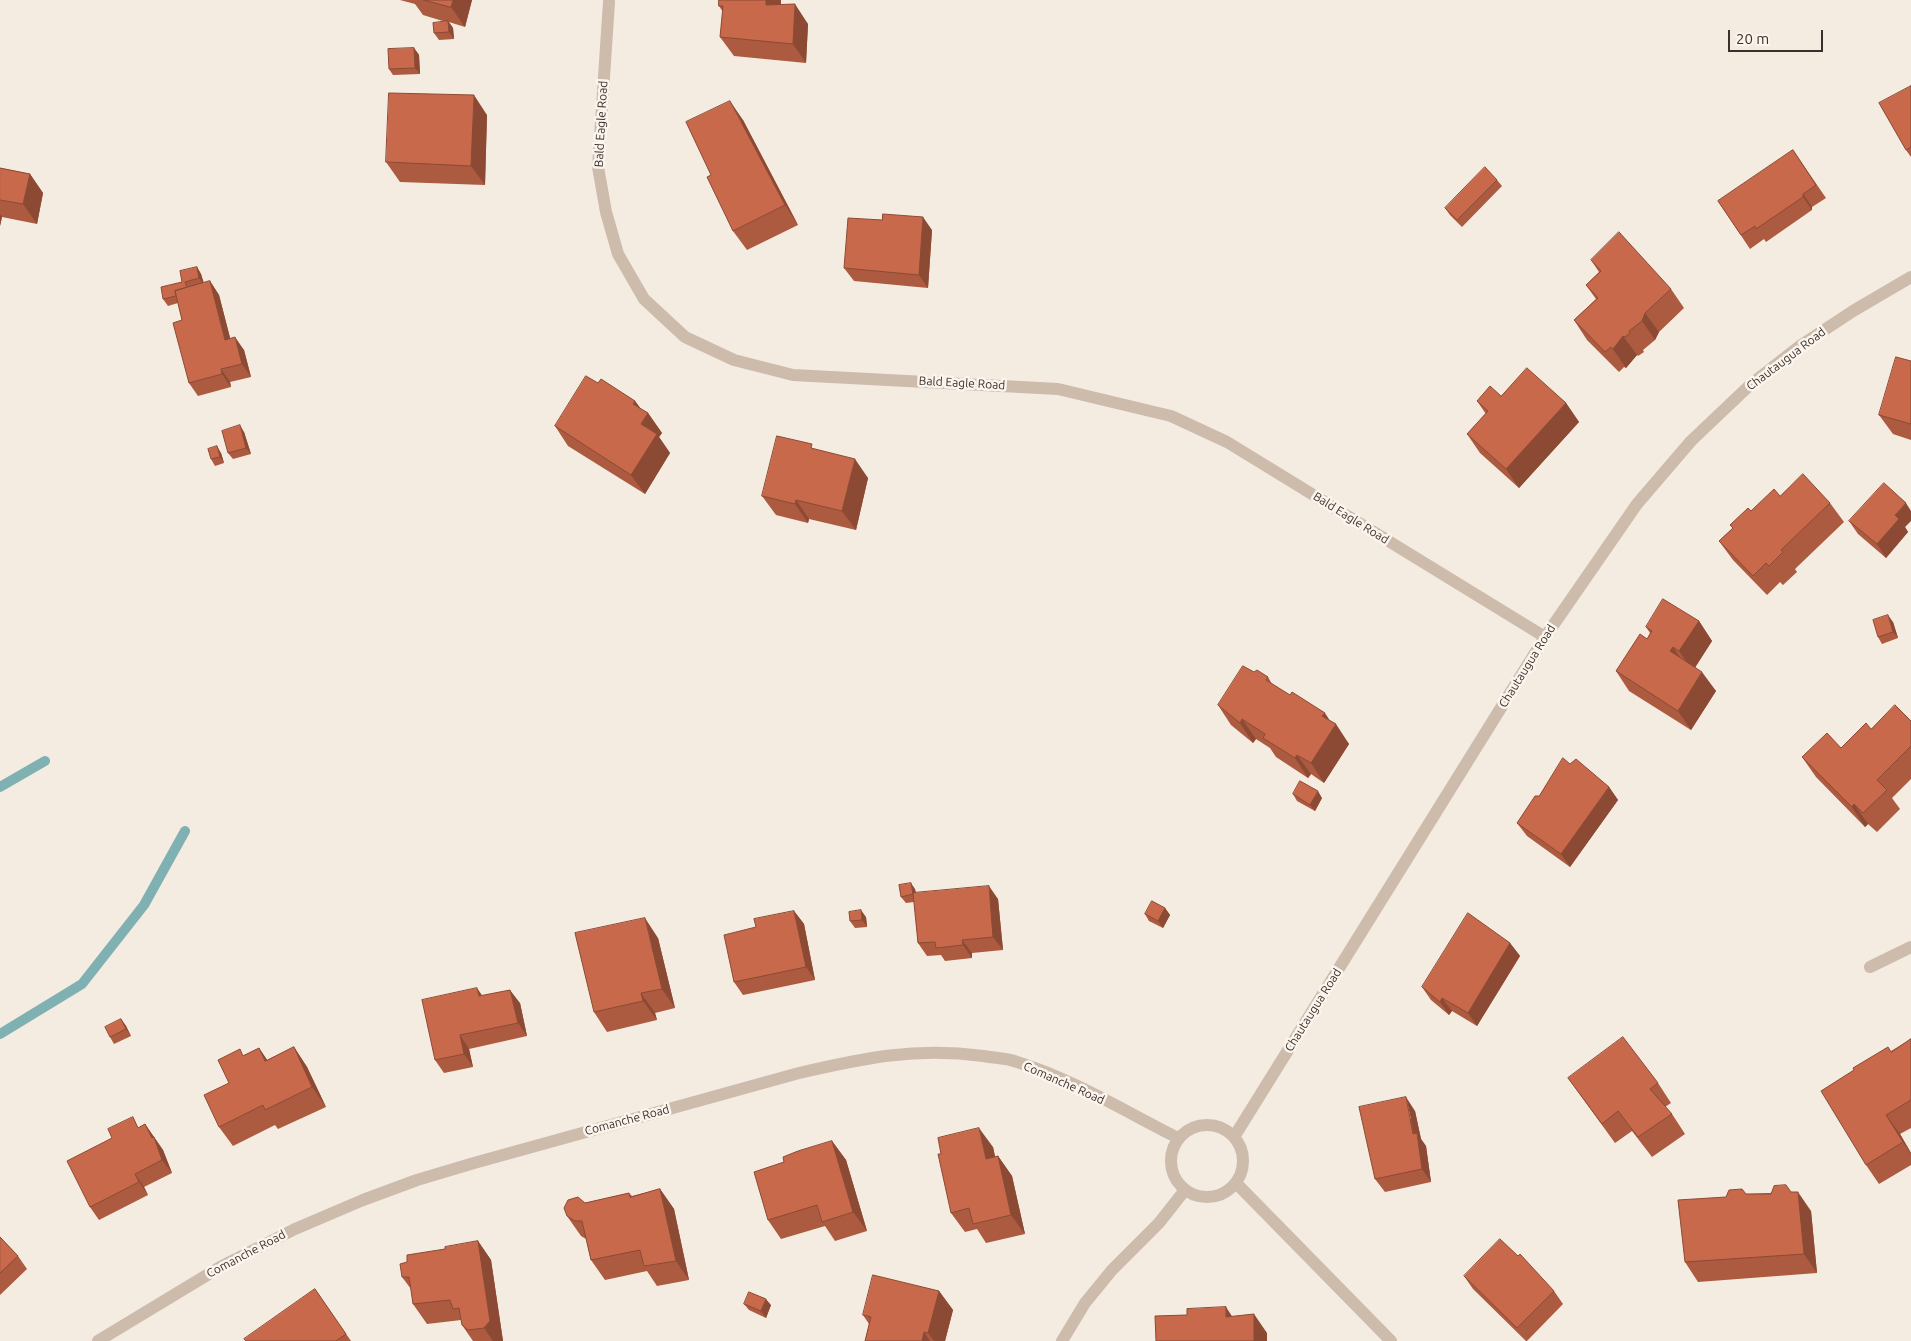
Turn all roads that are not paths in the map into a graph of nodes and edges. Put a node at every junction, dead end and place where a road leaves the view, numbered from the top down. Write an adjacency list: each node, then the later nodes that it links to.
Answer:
1 (609, 2): 3 (street, Bald Eagle Road)
2 (1911, 277): 3 (street, Chautaugua Road)
3 (1545, 637): 6 (street, Chautaugua Road)
4 (1911, 947): 5 (street)
5 (1870, 966)
6 (1234, 1137): 7 (street); 8 (street)
7 (1178, 1138): 9 (street); 10 (street, Comanche Road)
8 (1236, 1183): 9 (street); 12 (street)
9 (1184, 1190): 11 (street)
10 (98, 1341)
11 (1062, 1341)
12 (1391, 1341)

